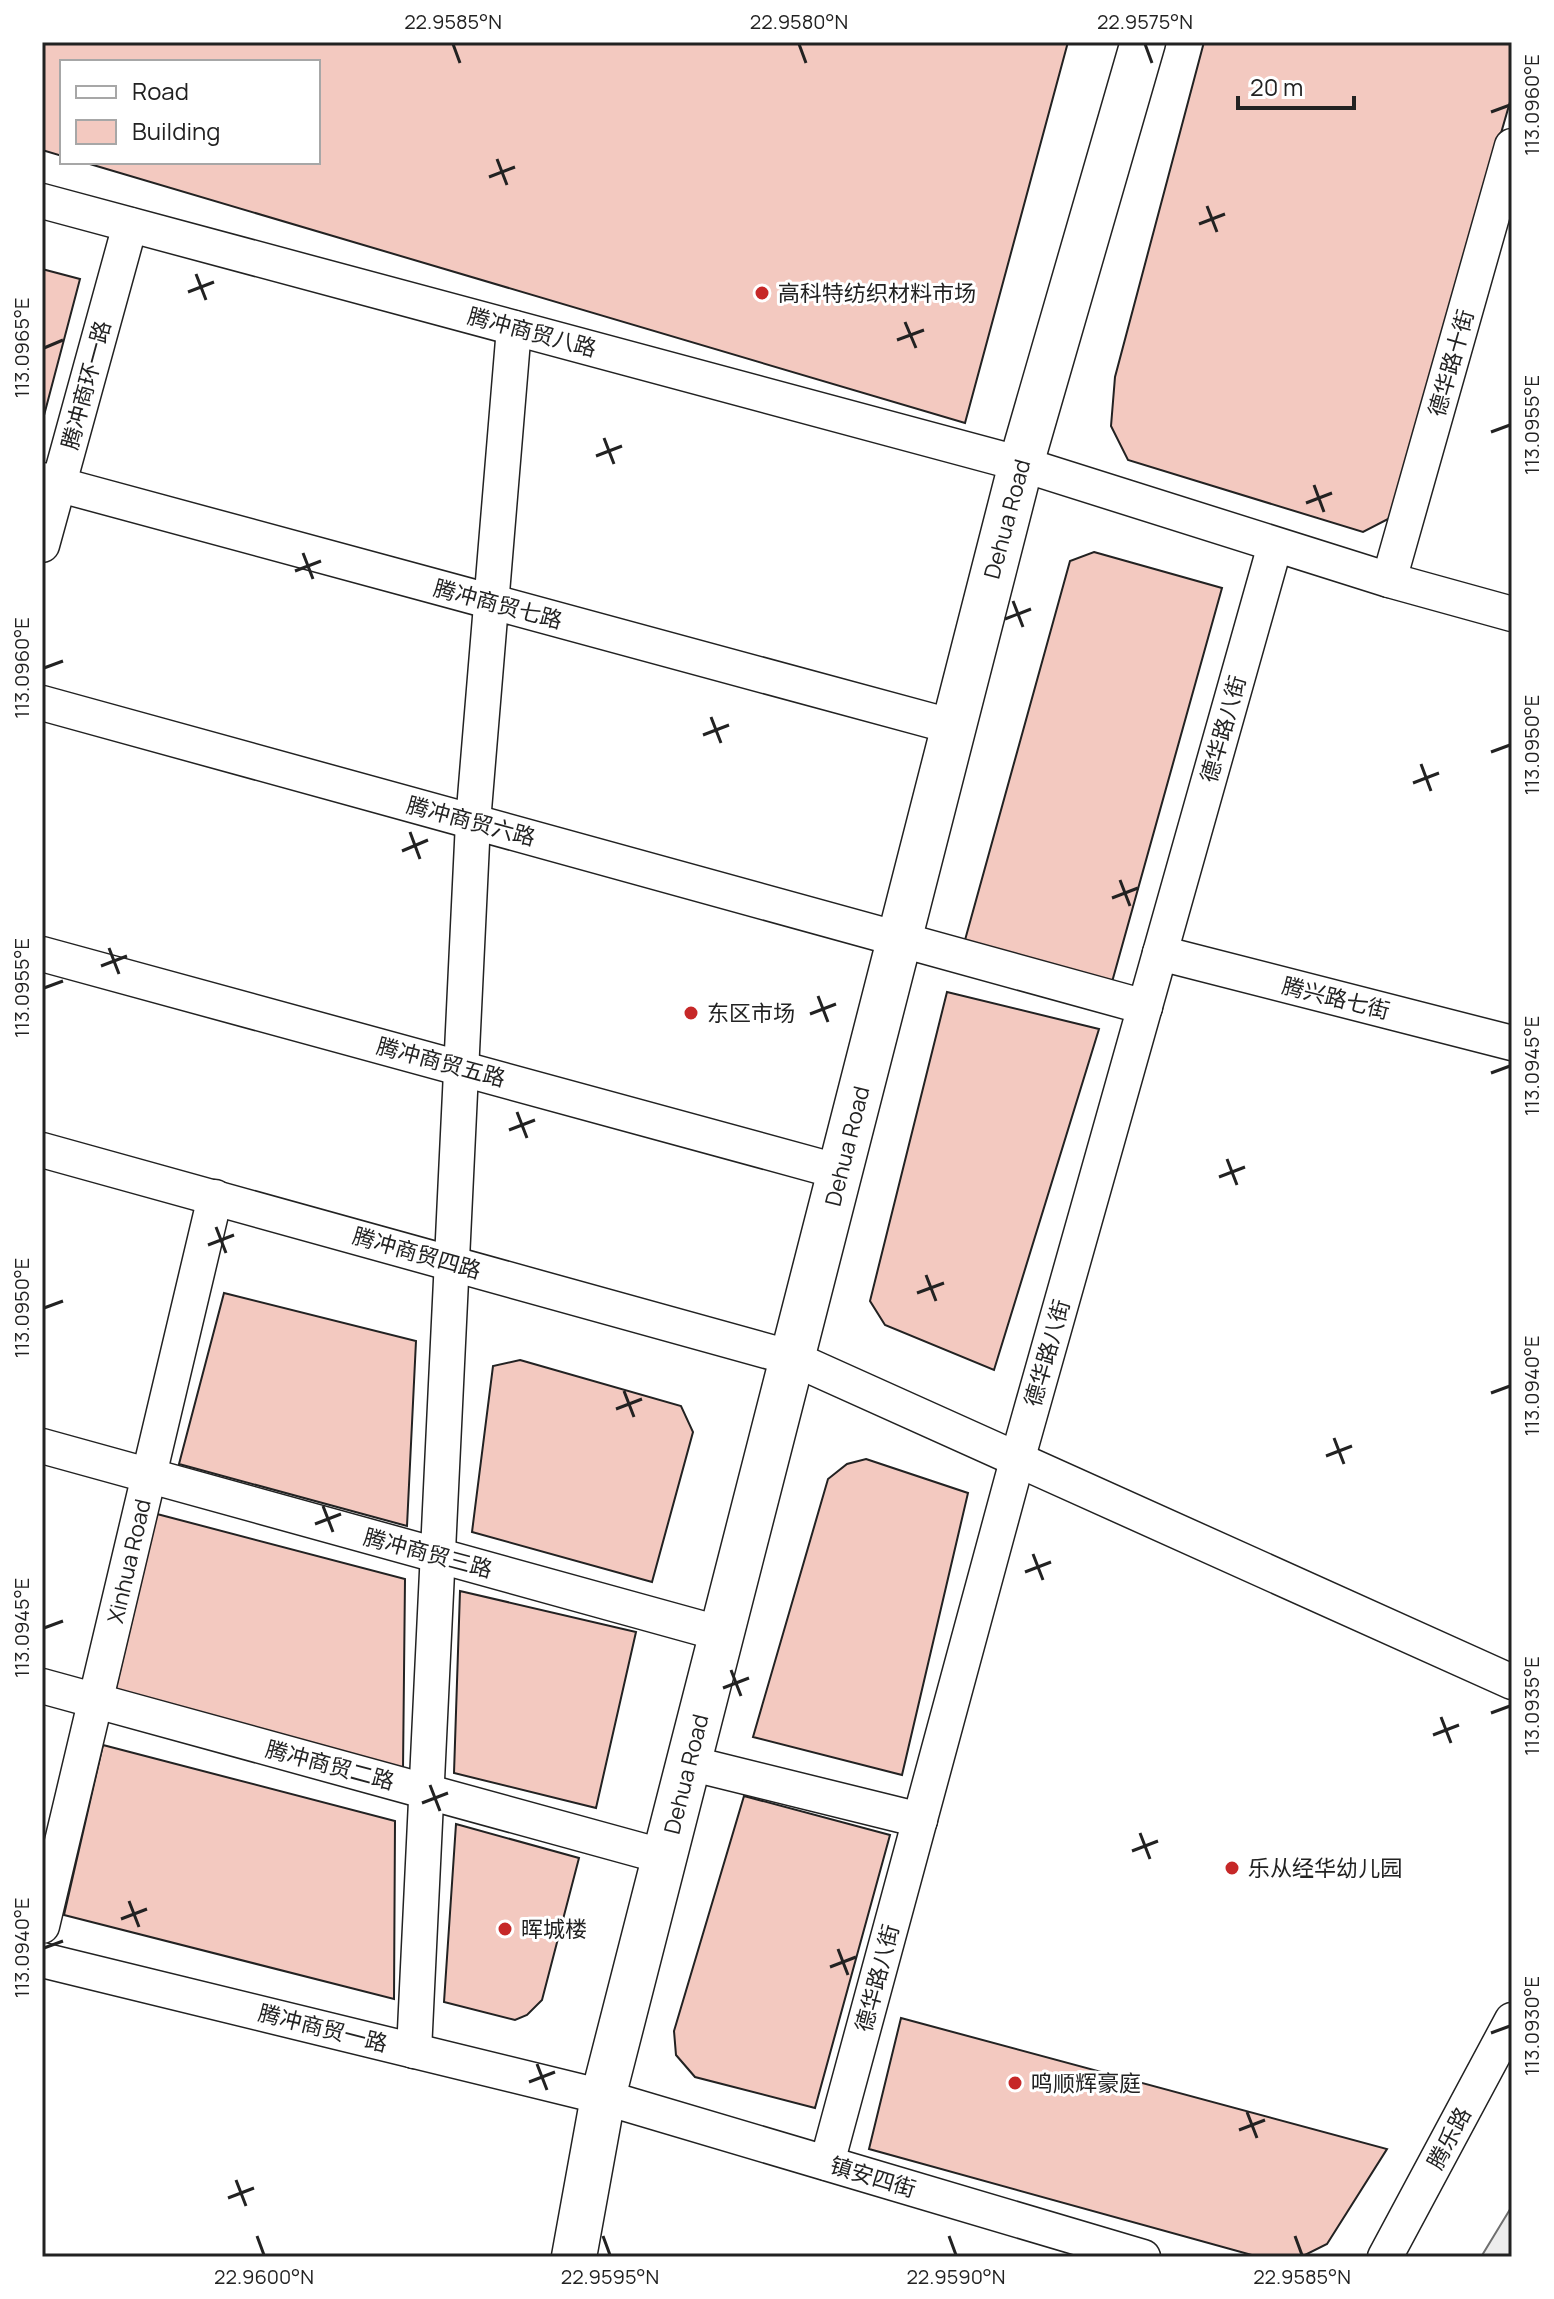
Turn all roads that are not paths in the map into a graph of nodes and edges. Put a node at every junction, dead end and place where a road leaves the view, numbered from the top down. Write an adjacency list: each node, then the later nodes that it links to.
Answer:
1 (1143, 42): 6 (street, Dehua Road)
2 (1512, 146): 10 (street, 德华路十街)
3 (42, 201): 4 (street, 腾冲商贸八路)
4 (130, 225): 5 (street, 腾冲商贸八路); 7 (street, 腾冲商环一路)
5 (514, 328): 6 (street, 腾冲商贸八路); 11 (street)
6 (1021, 464): 9 (street, 腾冲商贸八路); 14 (street, Dehua Road)
7 (50, 482): 8 (street, 腾冲商环一路); 11 (street, 腾冲商贸七路)
8 (42, 545)
9 (1275, 545): 10 (street, 腾冲商贸八路); 17 (street, 德华路八街)
10 (1389, 580): 12 (street, 腾冲商贸八路)
11 (492, 602): 14 (street, 腾冲商贸七路); 15 (street)
12 (1512, 614)
13 (42, 703): 15 (street, 腾冲商贸六路)
14 (954, 727): 16 (street, Dehua Road)
15 (473, 822): 16 (street, 腾冲商贸六路); 21 (street)
16 (899, 940): 19 (street, 腾冲商贸六路); 23 (street, Dehua Road)
17 (1160, 953): 19 (street, 德华路八街); 20 (street, 腾兴路七街)
18 (42, 954): 21 (street, 腾冲商贸五路)
19 (1145, 1007): 28 (street, 德华路八街)
20 (1512, 1043)
21 (461, 1067): 23 (street, 腾冲商贸五路); 25 (street)
22 (42, 1150): 24 (street, 腾冲商贸四路)
23 (840, 1172): 26 (street, Dehua Road)
24 (215, 1197): 25 (street, 腾冲商贸四路); 29 (street, Xinhua Road)
25 (451, 1263): 26 (street, 腾冲商贸四路); 30 (street)
26 (792, 1358): 28 (street, 腾冲商贸四路); 31 (street, Dehua Road)
27 (42, 1446): 29 (street, 腾冲商贸三路)
28 (1018, 1457): 32 (street, 腾冲商贸四路); 37 (street, 德华路八街)
29 (149, 1476): 30 (street, 腾冲商贸三路); 34 (street, Xinhua Road)
30 (437, 1555): 31 (street, 腾冲商贸三路); 36 (street)
31 (722, 1634): 35 (street, Dehua Road)
32 (1512, 1682)
33 (42, 1686): 34 (street, 腾冲商贸二路)
34 (96, 1701): 36 (street, 腾冲商贸二路); 39 (street, Xinhua Road)
35 (689, 1763): 37 (street); 38 (street, Dehua Road)
36 (426, 1792): 38 (street, 腾冲商贸二路); 42 (street)
37 (920, 1820): 44 (street, 德华路八街)
38 (665, 1857): 43 (street, Dehua Road)
39 (42, 1926)
40 (42, 1960): 42 (street, 腾冲商贸一路)
41 (1512, 2020): 47 (street, 腾乐路)
42 (414, 2051): 43 (street, 腾冲商贸一路)
43 (603, 2097): 44 (street, 镇安四街); 45 (street, Dehua Road)
44 (827, 2163): 46 (street, 镇安四街)
45 (574, 2257)
46 (1143, 2257)
47 (1385, 2257)

